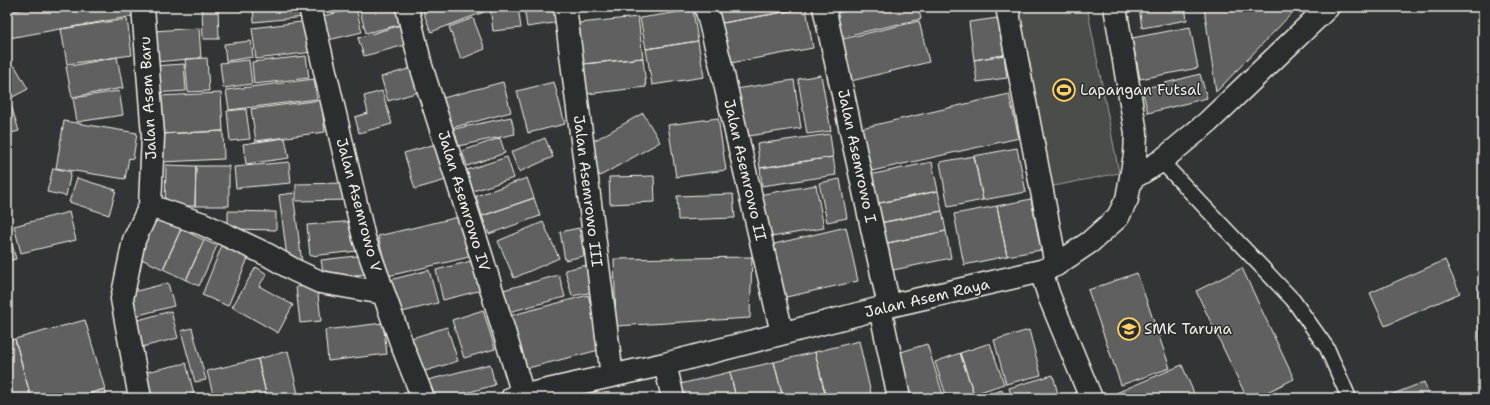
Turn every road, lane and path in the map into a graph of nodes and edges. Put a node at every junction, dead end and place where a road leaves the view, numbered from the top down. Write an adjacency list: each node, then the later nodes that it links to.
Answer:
1 (143, 7): 12 (street, Jalan Asem Baru)
2 (310, 7): 14 (street, Jalan Asemrowo V)
3 (406, 7): 19 (street, Jalan Asemrowo IV)
4 (565, 7): 18 (street, Jalan Asemrowo III)
5 (706, 7): 16 (street, Jalan Asemrowo II)
6 (824, 7): 15 (street, Jalan Asemrowo I)
7 (1006, 7): 13 (street)
8 (1115, 7): 11 (street, Jalan Asem Raya)
9 (1328, 7): 10 (street)
10 (1161, 160): 11 (street); 25 (lane)
11 (1131, 180): 13 (street, Jalan Asem Raya)
12 (150, 206): 14 (street); 20 (street, Jalan Asem Baru)
13 (1048, 268): 15 (street, Jalan Asem Raya); 24 (street)
14 (383, 293): 21 (street, Jalan Asemrowo V)
15 (884, 307): 16 (street, Jalan Asem Raya); 23 (street, Jalan Asemrowo I)
16 (782, 333): 17 (street, Jalan Asem Raya)
17 (665, 364): 18 (street, Jalan Asem Raya); 22 (street)
18 (612, 376): 19 (street, Jalan Asem Raya)
19 (518, 397)
20 (140, 398)
21 (423, 398)
22 (673, 398)
23 (899, 398)
24 (1091, 398)
25 (1349, 398)

